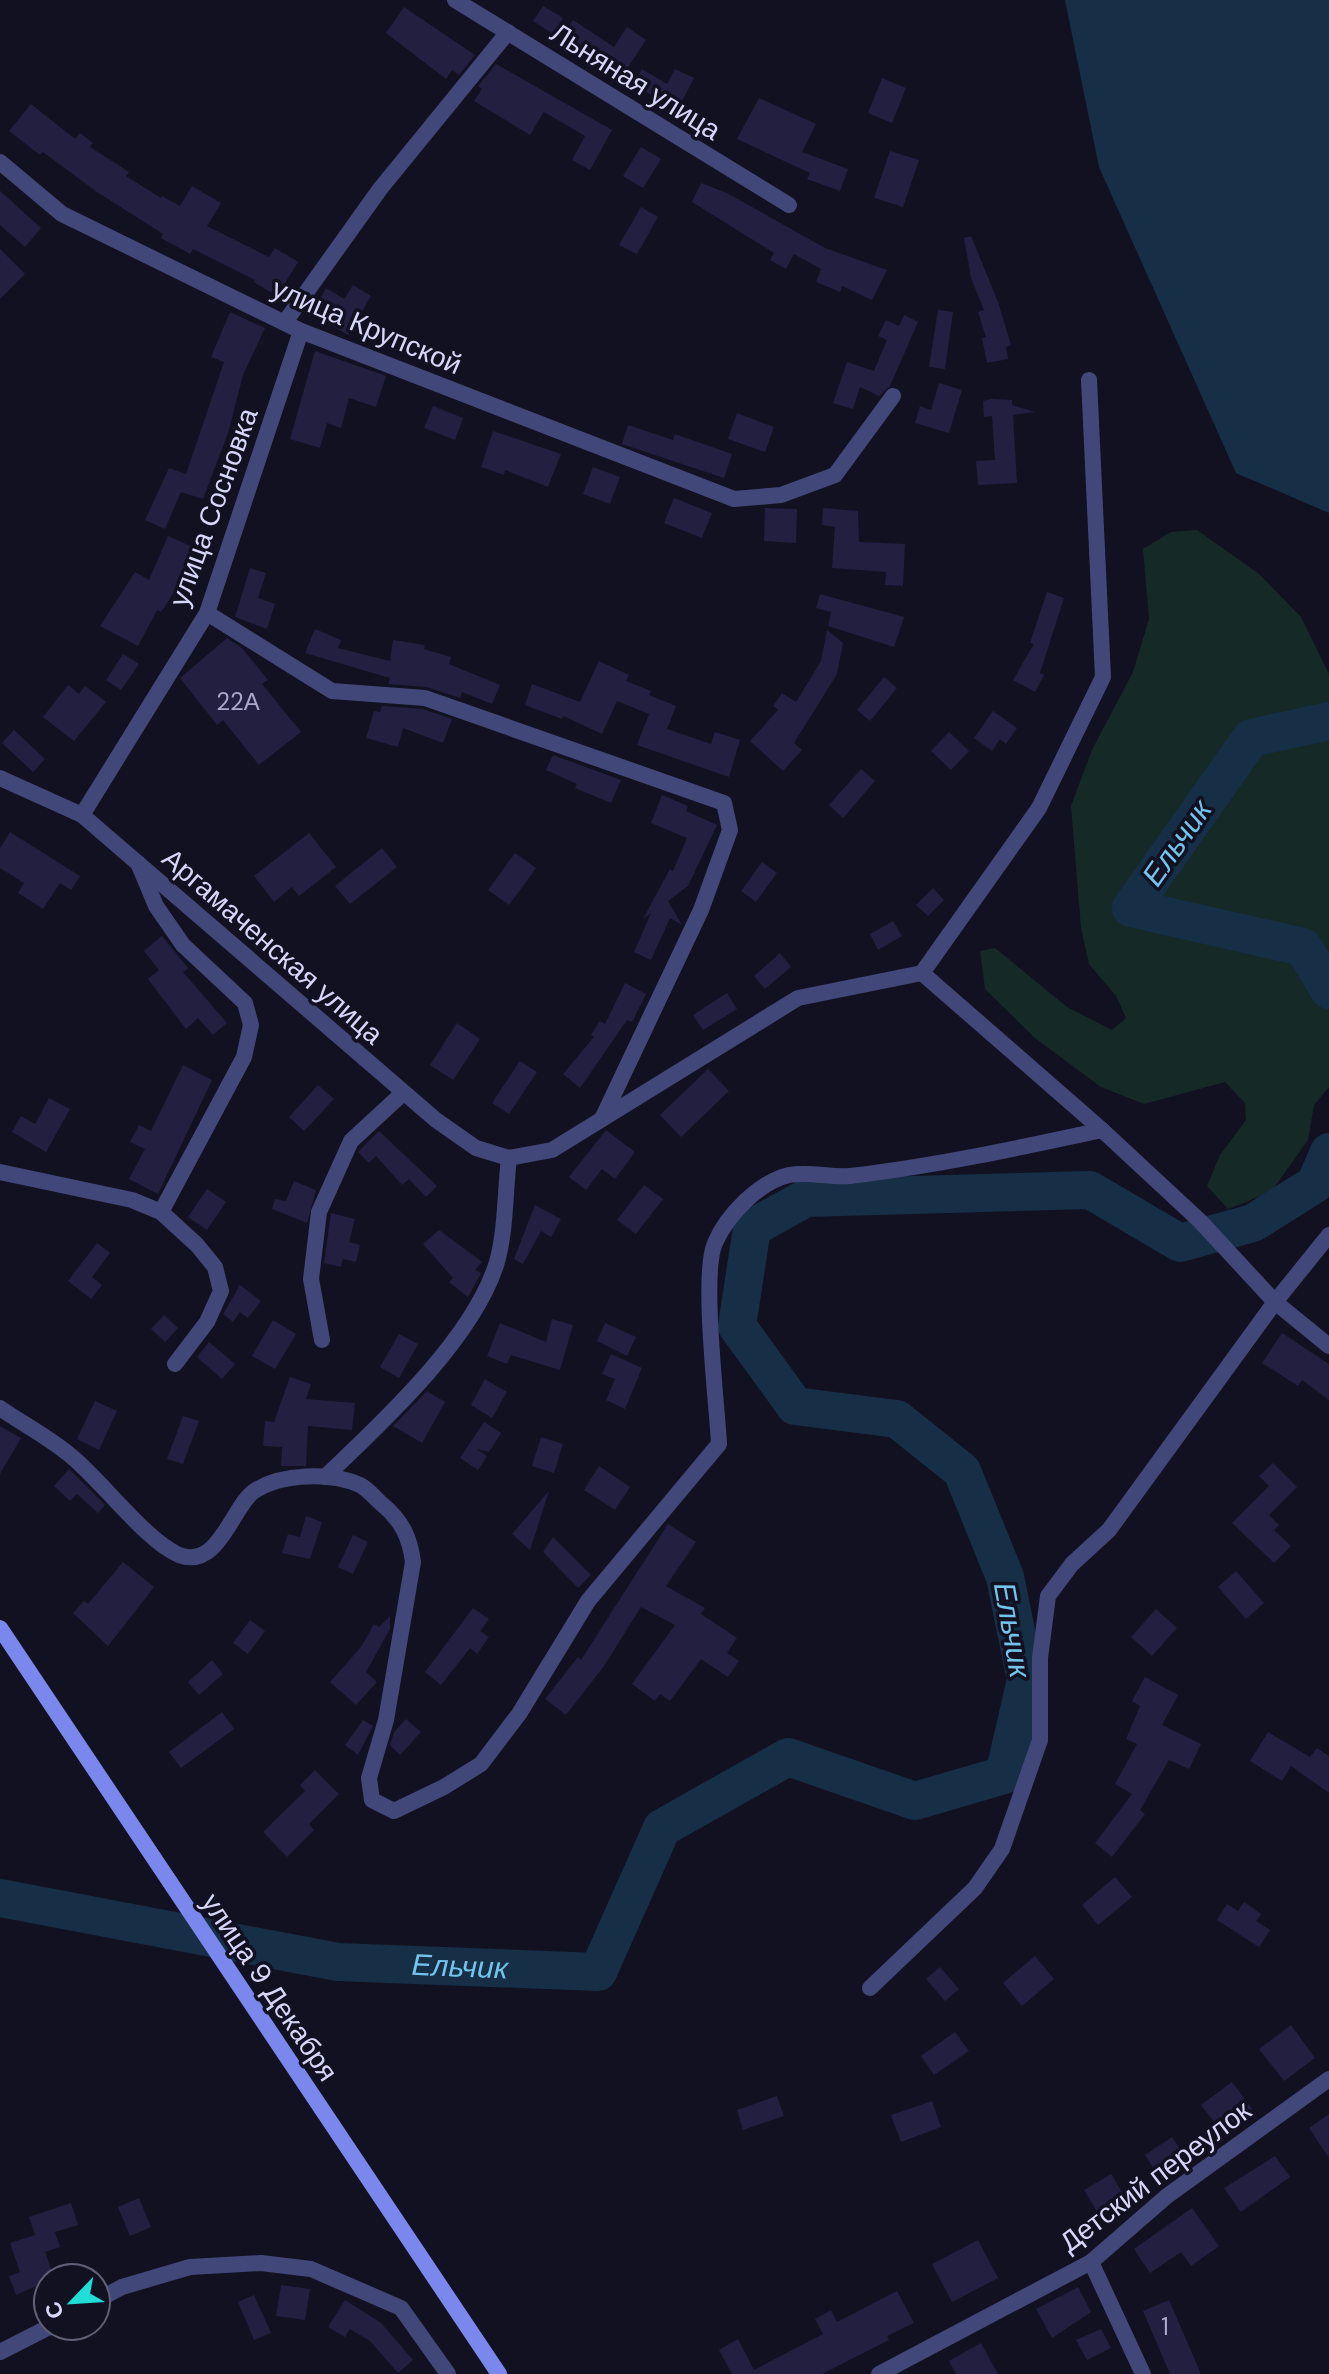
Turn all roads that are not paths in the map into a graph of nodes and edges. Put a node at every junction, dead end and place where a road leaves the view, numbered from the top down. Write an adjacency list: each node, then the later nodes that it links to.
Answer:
1 (455, 0): 2 (street, Льняная улица)
2 (508, 32): 4 (street, Льняная улица); 5 (street)
3 (0, 162): 5 (street, улица Крупской)
4 (789, 205)
5 (285, 322): 6 (street, улица Крупской)
6 (301, 331): 8 (street, улица Крупской); 9 (street, улица Сосновка)
7 (1089, 380): 13 (street)
8 (893, 396)
9 (207, 613): 11 (street, улица Сосновка); 15 (street)
10 (0, 778): 11 (street, Аргамаченская улица)
11 (82, 815): 12 (street, Аргамаченская улица)
12 (138, 863): 14 (street, Аргамаченская улица); 19 (street)
13 (922, 973): 15 (street); 16 (street)
14 (403, 1093): 17 (street, Аргамаченская улица); 22 (street)
15 (602, 1120): 17 (street)
16 (1102, 1130): 21 (street); 26 (street)
17 (509, 1158): 26 (street)
18 (0, 1172): 19 (street)
19 (161, 1212): 24 (street)
20 (1329, 1235): 21 (street)
21 (1275, 1302): 23 (street); 28 (street)
22 (322, 1340)
23 (1329, 1346)
24 (175, 1364)
25 (0, 1408): 26 (street)
26 (325, 1477)
27 (0, 1628): 35 (main road, улица 9 Декабря)
28 (870, 1988)
29 (1329, 2079): 30 (street, Детский переулок)
30 (1091, 2262): 36 (street, Детский переулок); 37 (street)
31 (112, 2292): 34 (street)
32 (32, 2336): 33 (street)
33 (0, 2352)
34 (448, 2374)
35 (499, 2374)
36 (879, 2374)
37 (1143, 2374)

